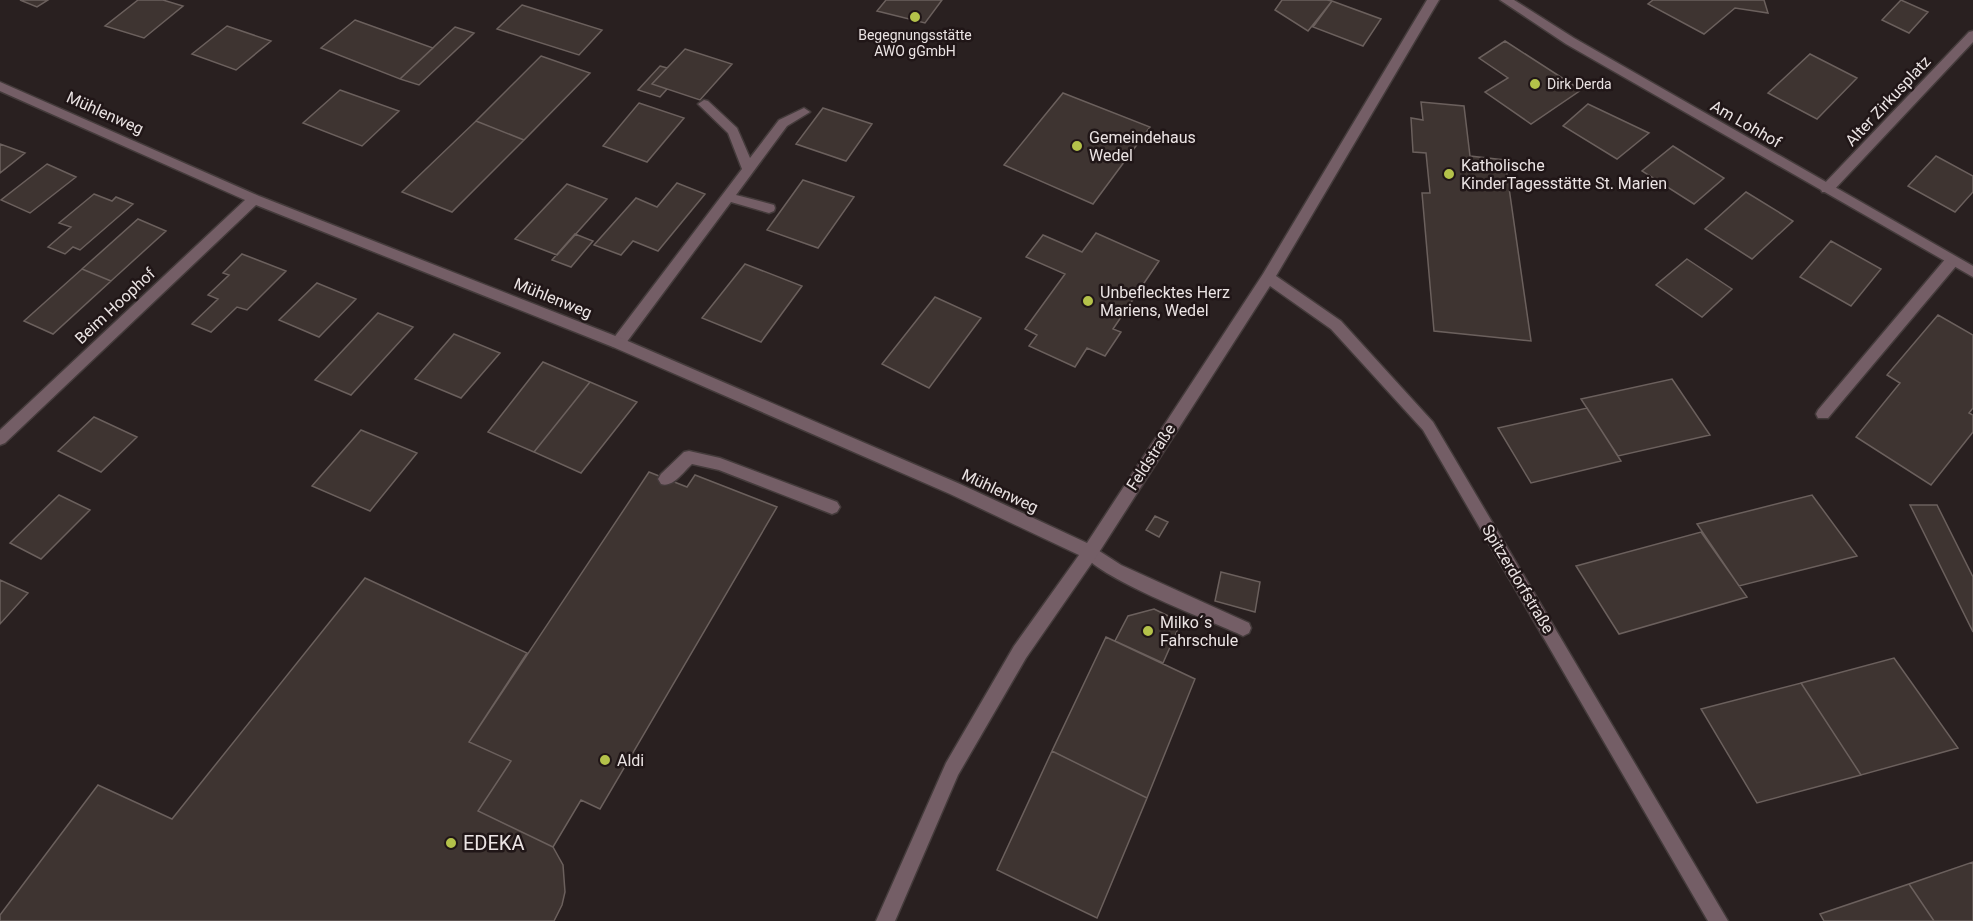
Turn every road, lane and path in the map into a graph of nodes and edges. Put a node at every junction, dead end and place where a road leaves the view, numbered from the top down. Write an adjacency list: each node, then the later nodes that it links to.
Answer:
1 (1433, 0): 14 (street, Feldstraße)
2 (1506, 0): 8 (street, Am Lohhof)
3 (1973, 35): 8 (street, Alter Zirkusplatz)
4 (0, 86): 10 (street, Mühlenweg)
5 (704, 104): 7 (street)
6 (804, 112): 7 (street)
7 (748, 168): 9 (street)
8 (1827, 189): 12 (street, Am Lohhof)
9 (728, 197): 11 (street); 15 (street)
10 (254, 199): 15 (street, Mühlenweg); 17 (street, Beim Hoophof)
11 (769, 208)
12 (1952, 261): 13 (street, Am Lohhof); 16 (street)
13 (1973, 272)
14 (1268, 278): 20 (street, Feldstraße); 23 (street, Spitzerdorfstraße)
15 (618, 343): 20 (street, Mühlenweg)
16 (1823, 414)
17 (0, 439)
18 (666, 479): 19 (street)
19 (832, 507)
20 (1089, 552): 21 (street, Mühlenweg); 22 (street, Feldstraße)
21 (1243, 628)
22 (885, 921)
23 (1719, 921)

